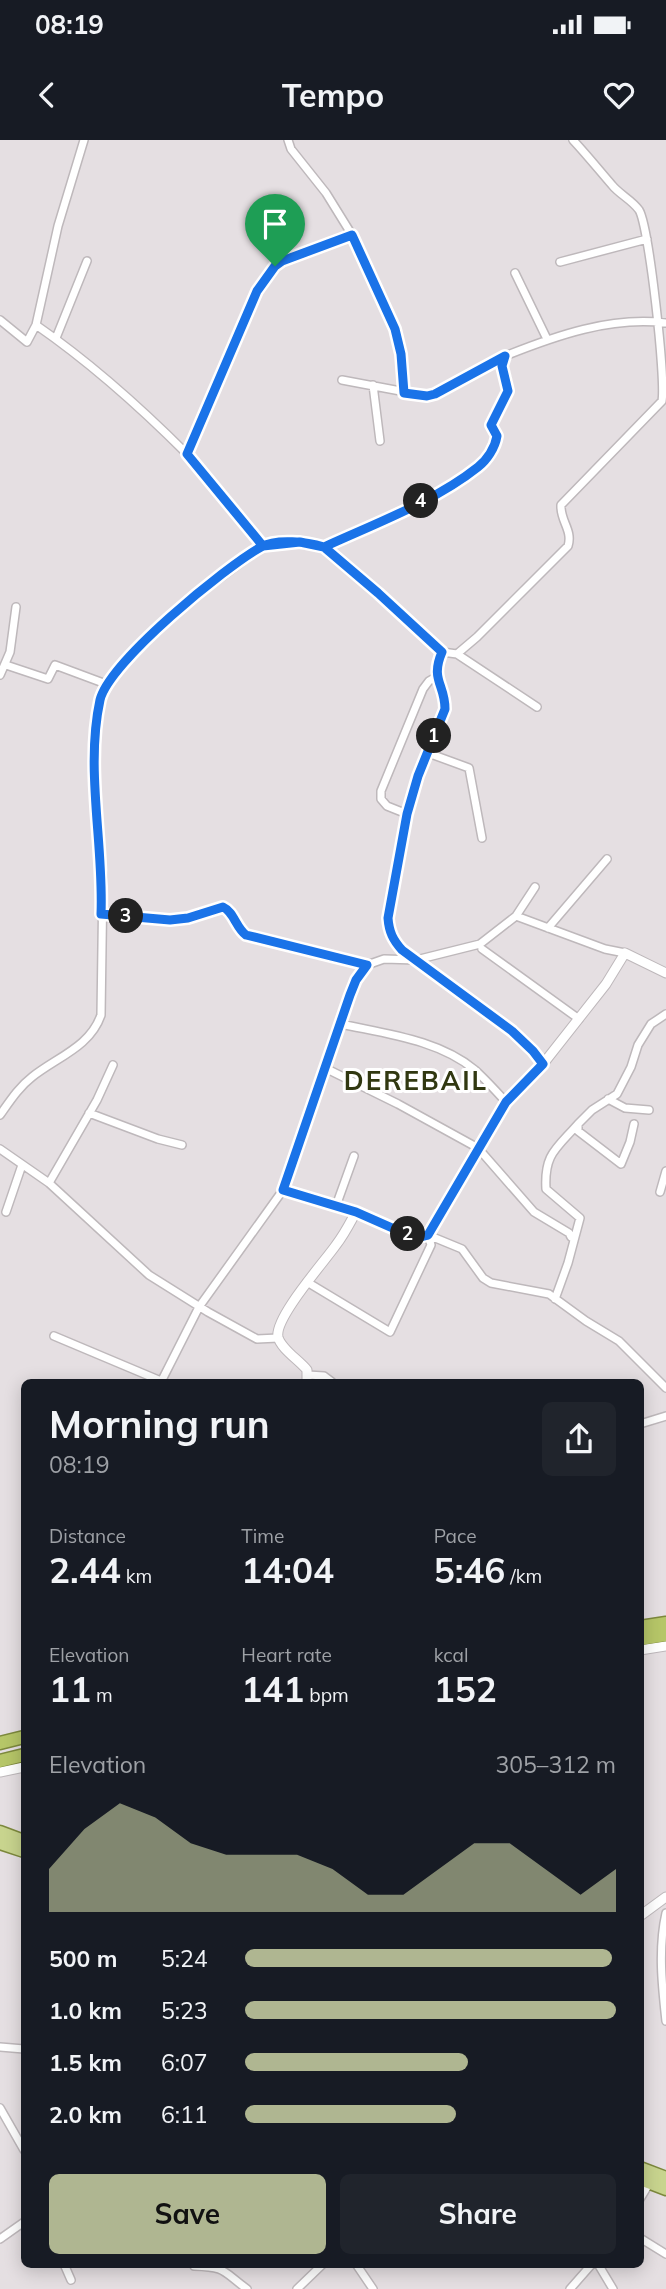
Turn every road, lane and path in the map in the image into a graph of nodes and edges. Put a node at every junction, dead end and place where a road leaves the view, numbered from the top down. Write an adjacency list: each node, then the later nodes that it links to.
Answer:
1 (84, 140): 12 (street)
2 (288, 140): 4 (street)
3 (573, 140): 5 (street)
4 (352, 235): 18 (street); 20 (street)
5 (647, 239): 7 (street); 10 (street)
6 (87, 261): 13 (street)
7 (560, 262)
8 (515, 273): 14 (street)
9 (0, 320): 12 (street)
10 (657, 322): 11 (street); 14 (street); 25 (street)
11 (666, 323)
12 (36, 325): 13 (street)
13 (56, 338): 20 (street)
14 (547, 339): 15 (street)
15 (505, 356): 18 (street); 22 (street)
16 (342, 380): 17 (street)
17 (373, 385): 18 (street); 19 (street)
18 (404, 393)
19 (380, 442)
20 (187, 454): 21 (street)
21 (263, 546): 22 (street); 29 (street)
22 (324, 547): 24 (street)
23 (16, 607): 26 (street)
24 (442, 652): 25 (street); 28 (street)
25 (457, 654): 30 (street)
26 (6, 666): 27 (street); 29 (street)
27 (0, 675)
28 (436, 677): 31 (street); 32 (street)
29 (106, 684): 36 (street)
30 (537, 707)
31 (428, 753): 32 (street); 33 (street)
32 (407, 814): 41 (street)
33 (482, 838)
34 (607, 859): 38 (street)
35 (535, 887): 37 (street)
36 (101, 914): 42 (street); 54 (street)
37 (516, 916): 38 (street); 41 (street)
38 (548, 928): 40 (street)
39 (482, 949): 45 (street)
40 (625, 953): 43 (street); 45 (street)
41 (416, 960): 42 (street); 47 (street)
42 (367, 965): 46 (street)
43 (666, 973)
44 (666, 1014): 50 (street)
45 (579, 1019): 47 (street)
46 (341, 1024): 49 (street); 51 (street)
47 (543, 1064): 51 (street)
48 (113, 1065): 53 (street)
49 (325, 1068): 58 (street); 64 (street)
50 (608, 1099): 52 (street); 56 (street)
51 (506, 1102): 58 (street)
52 (649, 1110)
53 (89, 1113): 57 (street); 63 (street)
54 (0, 1115)
55 (634, 1124): 56 (street)
56 (578, 1125): 72 (street)
57 (183, 1145)
58 (478, 1148): 69 (street); 70 (street)
59 (0, 1149): 61 (street)
60 (354, 1156): 66 (street)
61 (22, 1166): 63 (street); 67 (street)
62 (666, 1171): 65 (street)
63 (49, 1183): 73 (street)
64 (283, 1190): 66 (street); 73 (street)
65 (660, 1192)
66 (335, 1206): 68 (street)
67 (6, 1212)
68 (356, 1212): 69 (street); 71 (street)
69 (428, 1235): 71 (street); 72 (street)
70 (571, 1237)
71 (307, 1282): 75 (street)
72 (555, 1298): 80 (street)
73 (199, 1307): 75 (street); 77 (street)
74 (54, 1336): 76 (street)
75 (278, 1338): 78 (street)
76 (154, 1379)
77 (163, 1379)
78 (308, 1379): 79 (street)
79 (328, 1379)
80 (666, 1388)
81 (666, 1416): 82 (street)
82 (644, 1423)
83 (666, 1623): 84 (highway)
84 (644, 1626)
85 (666, 1635): 86 (highway)
86 (644, 1638)
87 (666, 1646): 88 (street)
88 (644, 1649)
89 (21, 1738): 90 (highway)
90 (0, 1743)
91 (21, 1756): 92 (highway)
92 (0, 1761)
93 (21, 1768): 94 (street)
94 (0, 1772)
95 (0, 1832): 96 (main road)
96 (21, 1840)
97 (0, 1843): 98 (main road)
98 (21, 1850)
99 (666, 1897): 100 (street)
100 (644, 1913)
101 (666, 1913): 102 (street)
102 (664, 1932): 103 (street)
103 (664, 1991): 104 (street)
104 (666, 2021)
105 (0, 2047): 106 (street)
106 (21, 2049)
107 (0, 2108): 108 (street)
108 (21, 2145)
109 (644, 2170): 110 (main road)
110 (666, 2178)
111 (645, 2181): 112 (main road)
112 (666, 2189)
113 (21, 2224): 114 (street)
114 (0, 2239)
115 (644, 2240): 116 (street)
116 (666, 2254)
117 (66, 2268): 123 (street)
118 (217, 2268): 124 (street)
119 (319, 2268): 125 (street)
120 (359, 2268): 126 (street)
121 (588, 2268): 127 (street)
122 (600, 2268): 128 (street)
123 (71, 2280)
124 (247, 2289)
125 (297, 2289)
126 (373, 2289)
127 (570, 2289)
128 (613, 2289)

